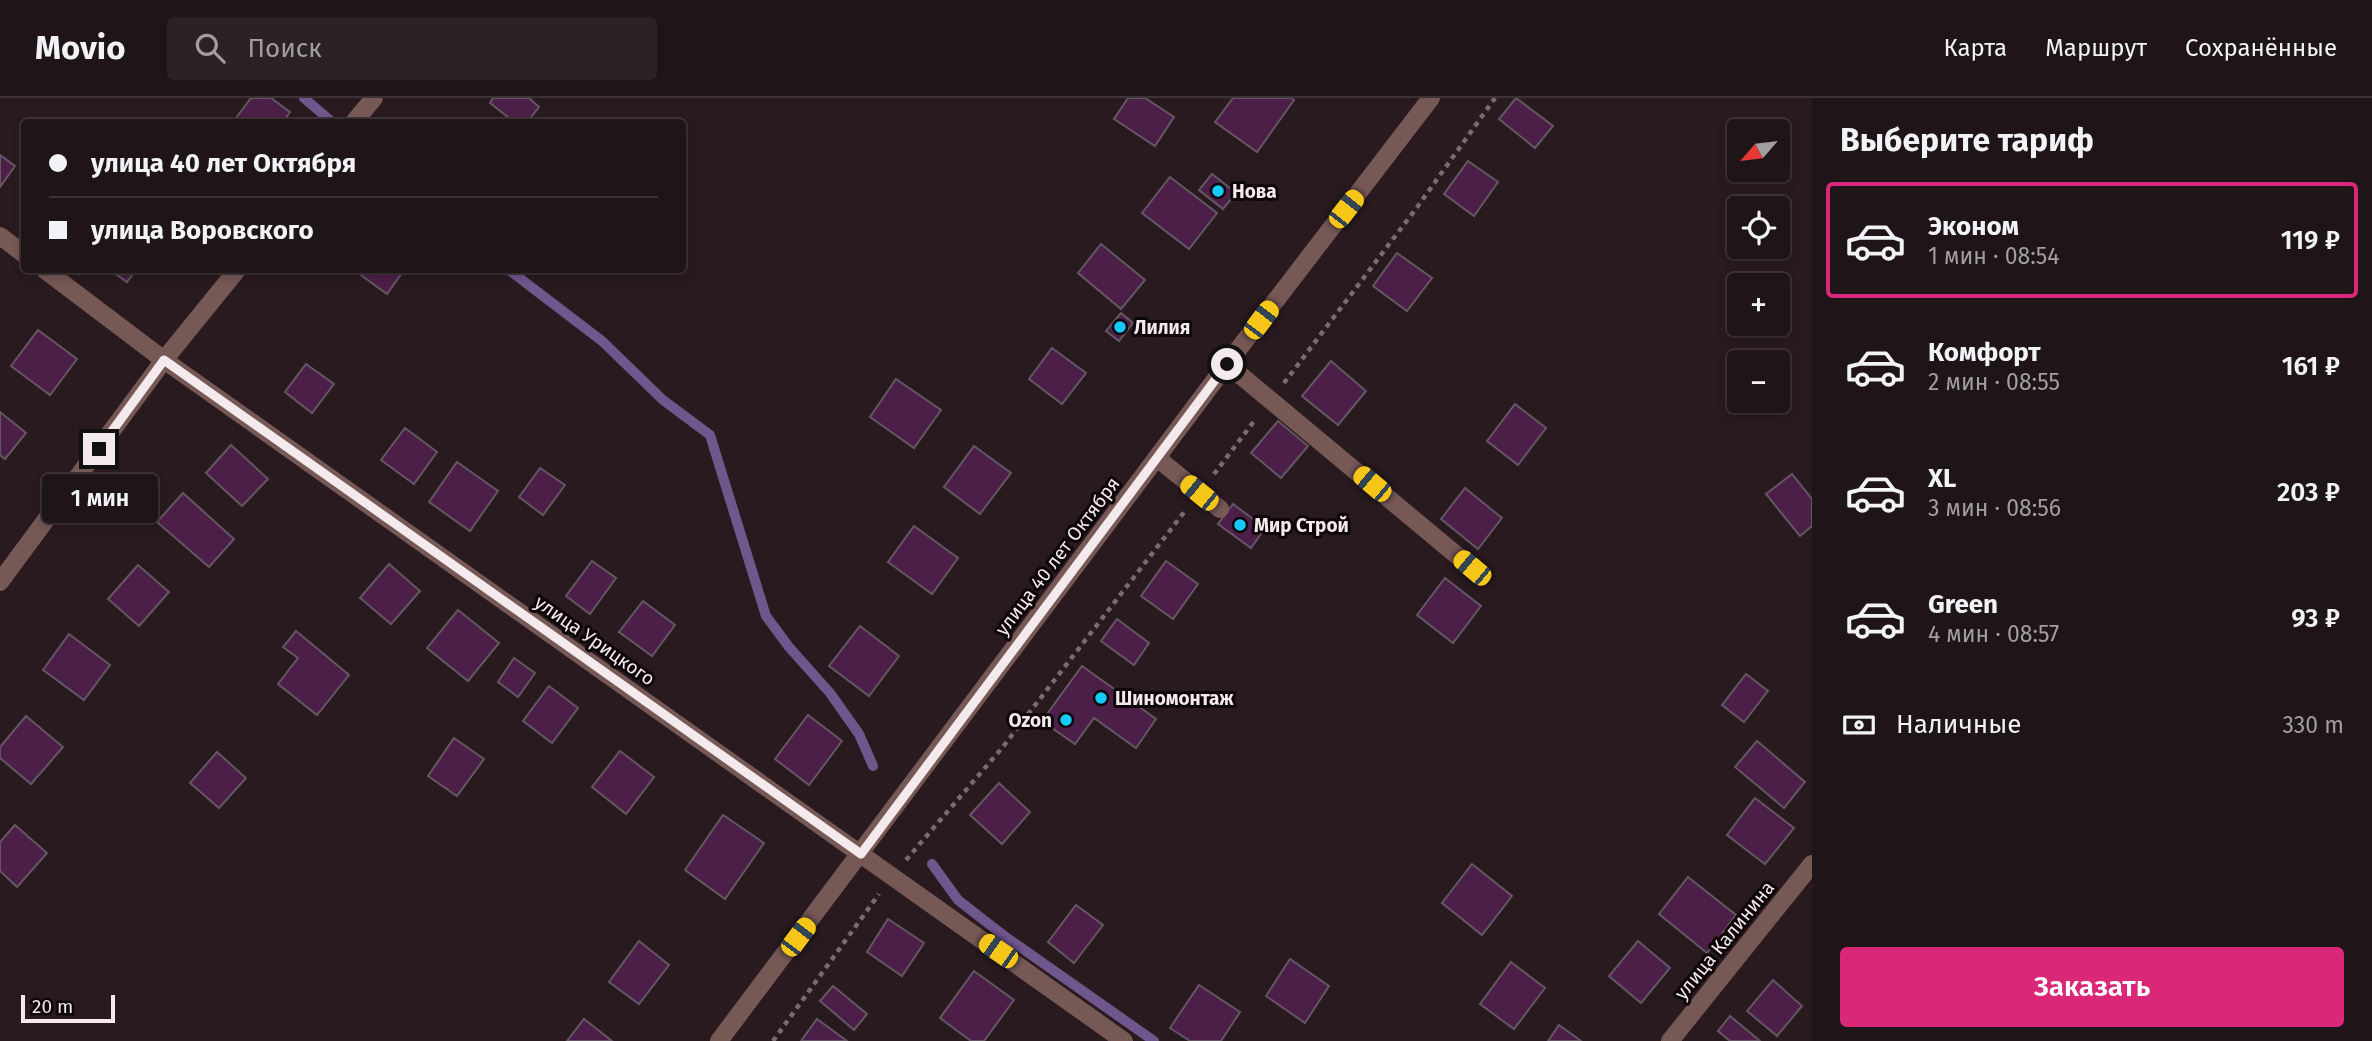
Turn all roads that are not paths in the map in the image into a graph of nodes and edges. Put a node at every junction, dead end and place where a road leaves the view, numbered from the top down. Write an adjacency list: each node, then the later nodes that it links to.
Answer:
1 (374, 98): 3 (street)
2 (1431, 98): 9 (street, улица 40 лет Октября)
3 (356, 119)
4 (0, 236): 5 (street)
5 (21, 252)
6 (49, 273): 8 (street, улица Урицкого)
7 (235, 273): 8 (street)
8 (164, 360): 13 (street); 14 (street, улица Урицкого)
9 (1227, 364): 10 (street, улица 40 лет Октября); 12 (street)
10 (1157, 458): 11 (street); 14 (street, улица 40 лет Октября)
11 (1220, 509)
12 (1472, 568)
13 (0, 582)
14 (861, 854): 16 (street, улица 40 лет Октября); 17 (street, улица Урицкого)
15 (1812, 864): 18 (street, улица Калинина)
16 (719, 1041)
17 (1124, 1041)
18 (1670, 1041)

